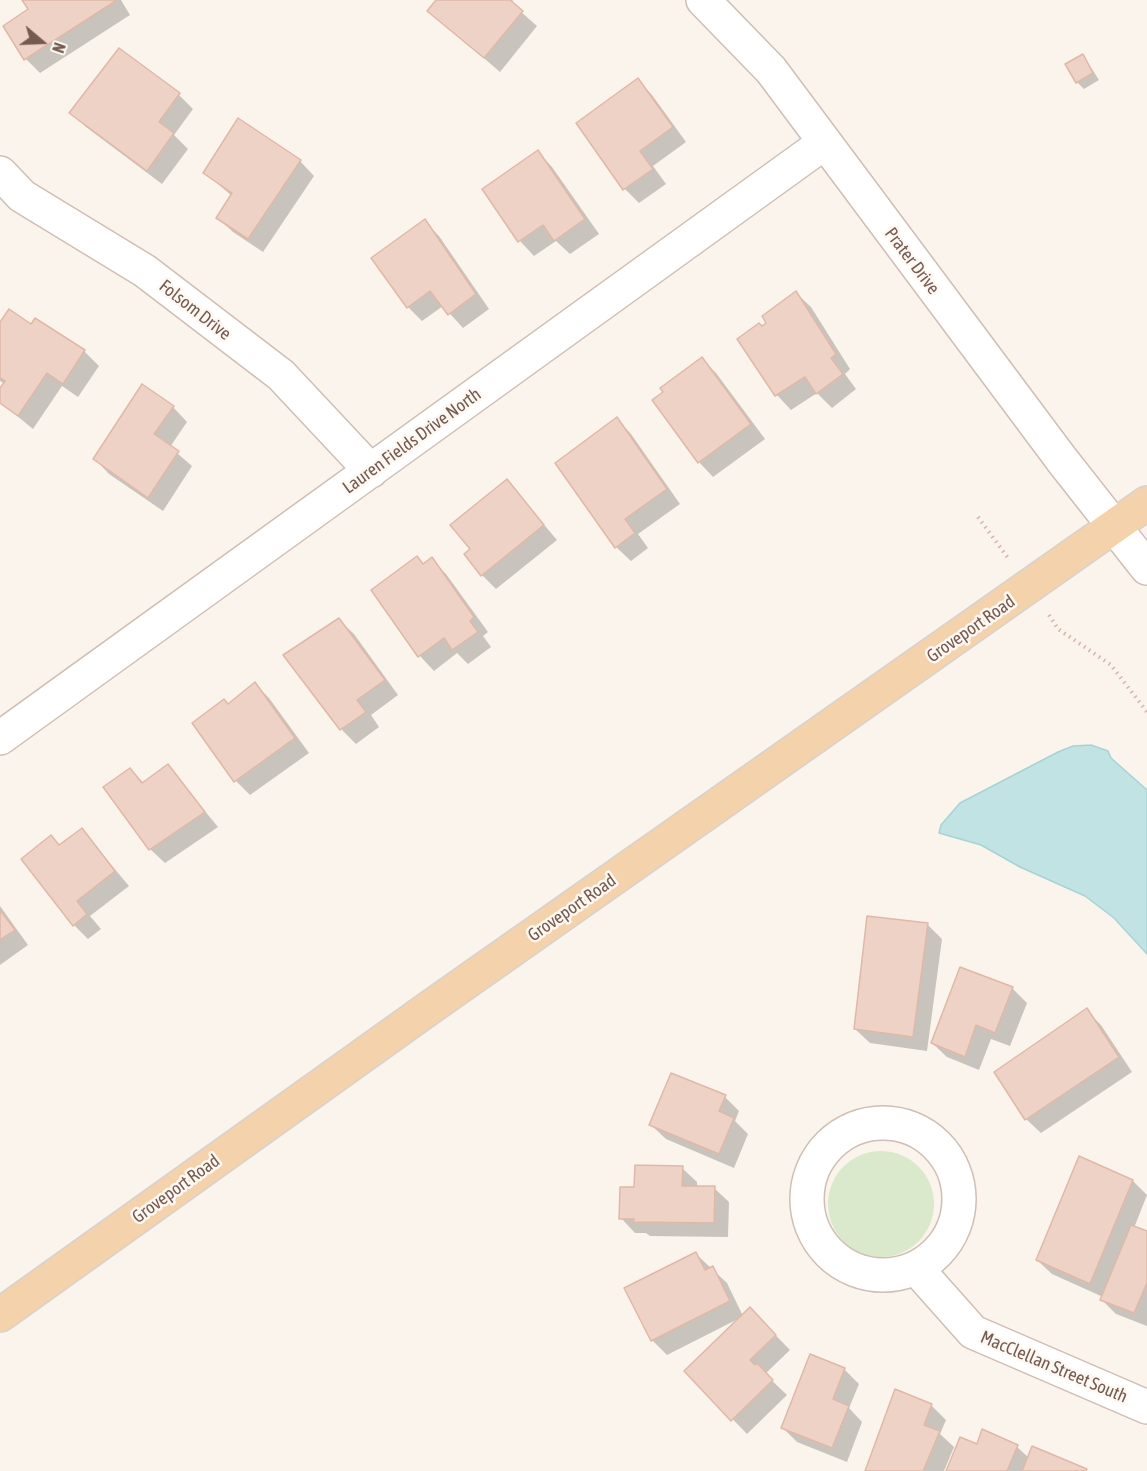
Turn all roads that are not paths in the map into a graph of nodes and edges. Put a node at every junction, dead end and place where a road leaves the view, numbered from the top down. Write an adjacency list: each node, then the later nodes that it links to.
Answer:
1 (703, 0): 2 (street, Prater Drive)
2 (824, 143): 4 (street, Lauren Fields Drive North); 6 (street, Prater Drive)
3 (0, 173): 4 (street, Folsom Drive)
4 (371, 471): 8 (street, Lauren Fields Drive North)
5 (1147, 503): 6 (main road, Groveport Road)
6 (1116, 526): 7 (street, Prater Drive); 10 (main road, Groveport Road)
7 (1147, 568)
8 (0, 738)
9 (917, 1269): 9 (street); 11 (street, MacClellan Street South)
10 (0, 1315)
11 (1147, 1407)

